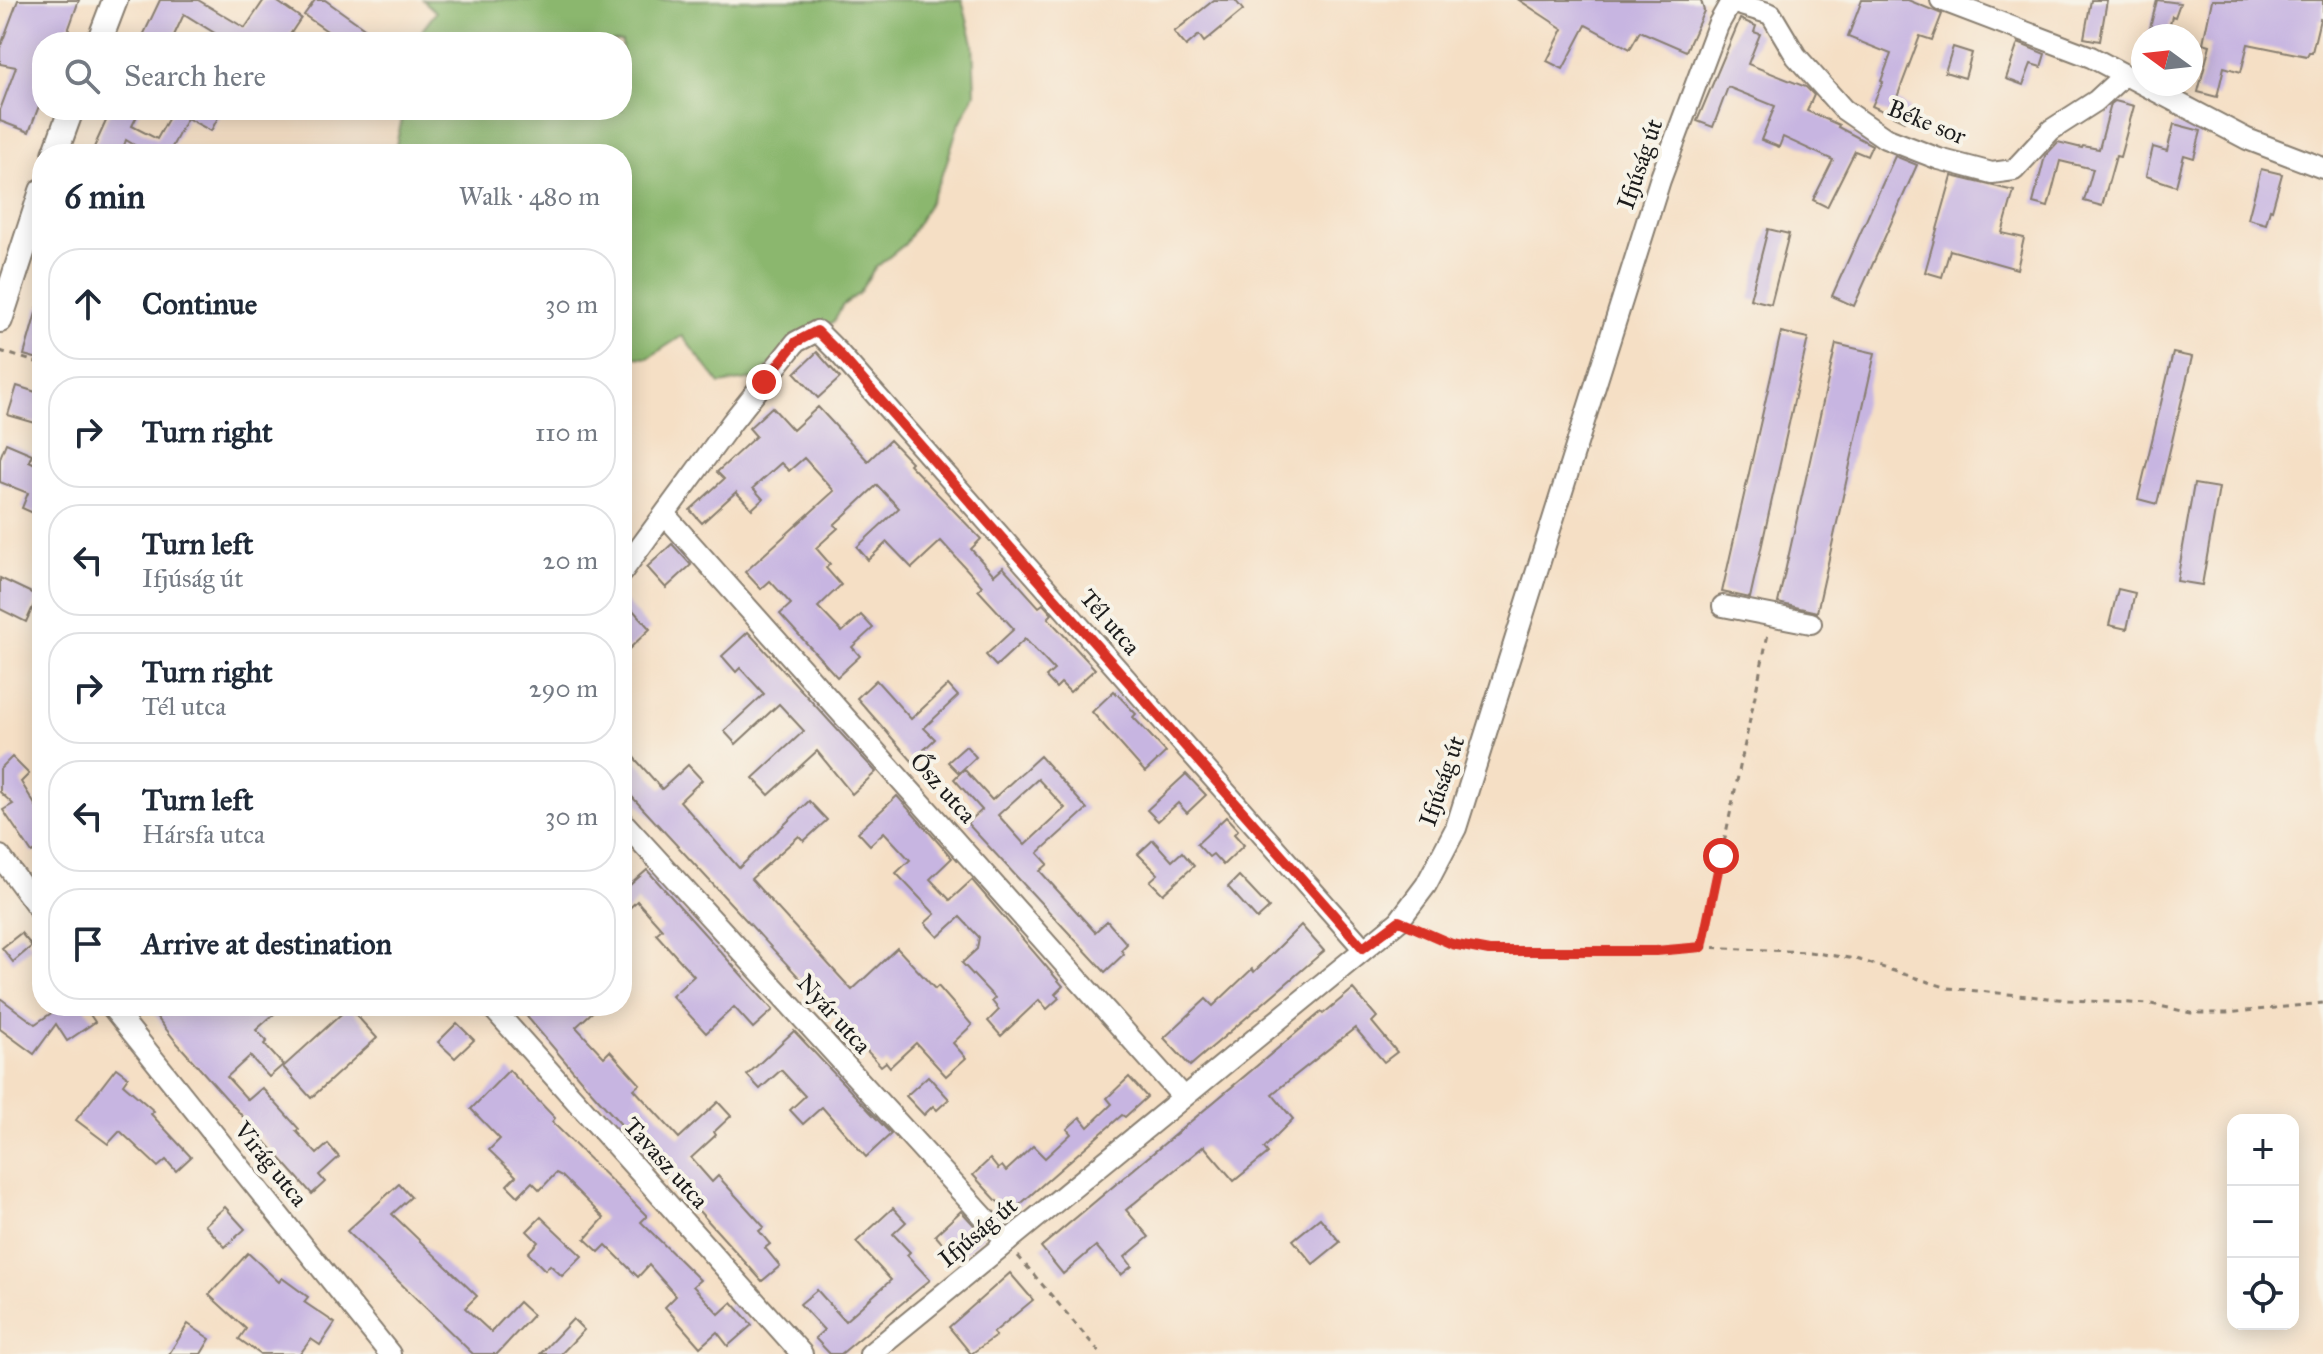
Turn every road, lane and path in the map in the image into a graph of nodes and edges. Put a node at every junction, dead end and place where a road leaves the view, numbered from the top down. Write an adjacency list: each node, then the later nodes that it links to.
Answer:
1 (115, 0): 4 (main road)
2 (1941, 0): 5 (street)
3 (1731, 1): 5 (street, Béke sor); 21 (street, Ifjúság út)
4 (103, 32)
5 (2123, 76): 8 (street)
6 (67, 120): 7 (main road)
7 (59, 144)
8 (2323, 168)
9 (32, 222): 10 (main road)
10 (0, 320)
11 (0, 351): 12 (path)
12 (32, 361)
13 (665, 515): 14 (street); 23 (street, Tél utca); 27 (street, Ősz utca)
14 (632, 559)
15 (1723, 606): 16 (street)
16 (1771, 615): 17 (street); 22 (path)
17 (1811, 623)
18 (632, 832): 28 (street, Nyár utca)
19 (0, 856): 20 (street)
20 (32, 899)
21 (1399, 921): 22 (path); 23 (street, Ifjúság út)
22 (1702, 947): 24 (path)
23 (1363, 948): 27 (street, Ifjúság út)
24 (2323, 1003)
25 (119, 1016): 29 (street, Virág utca)
26 (500, 1016): 30 (street, Tavasz utca)
27 (1182, 1096): 28 (street, Ifjúság út)
28 (1007, 1242): 31 (street, Ifjúság út); 32 (path)
29 (390, 1354)
30 (802, 1354)
31 (870, 1354)
32 (1101, 1354)

